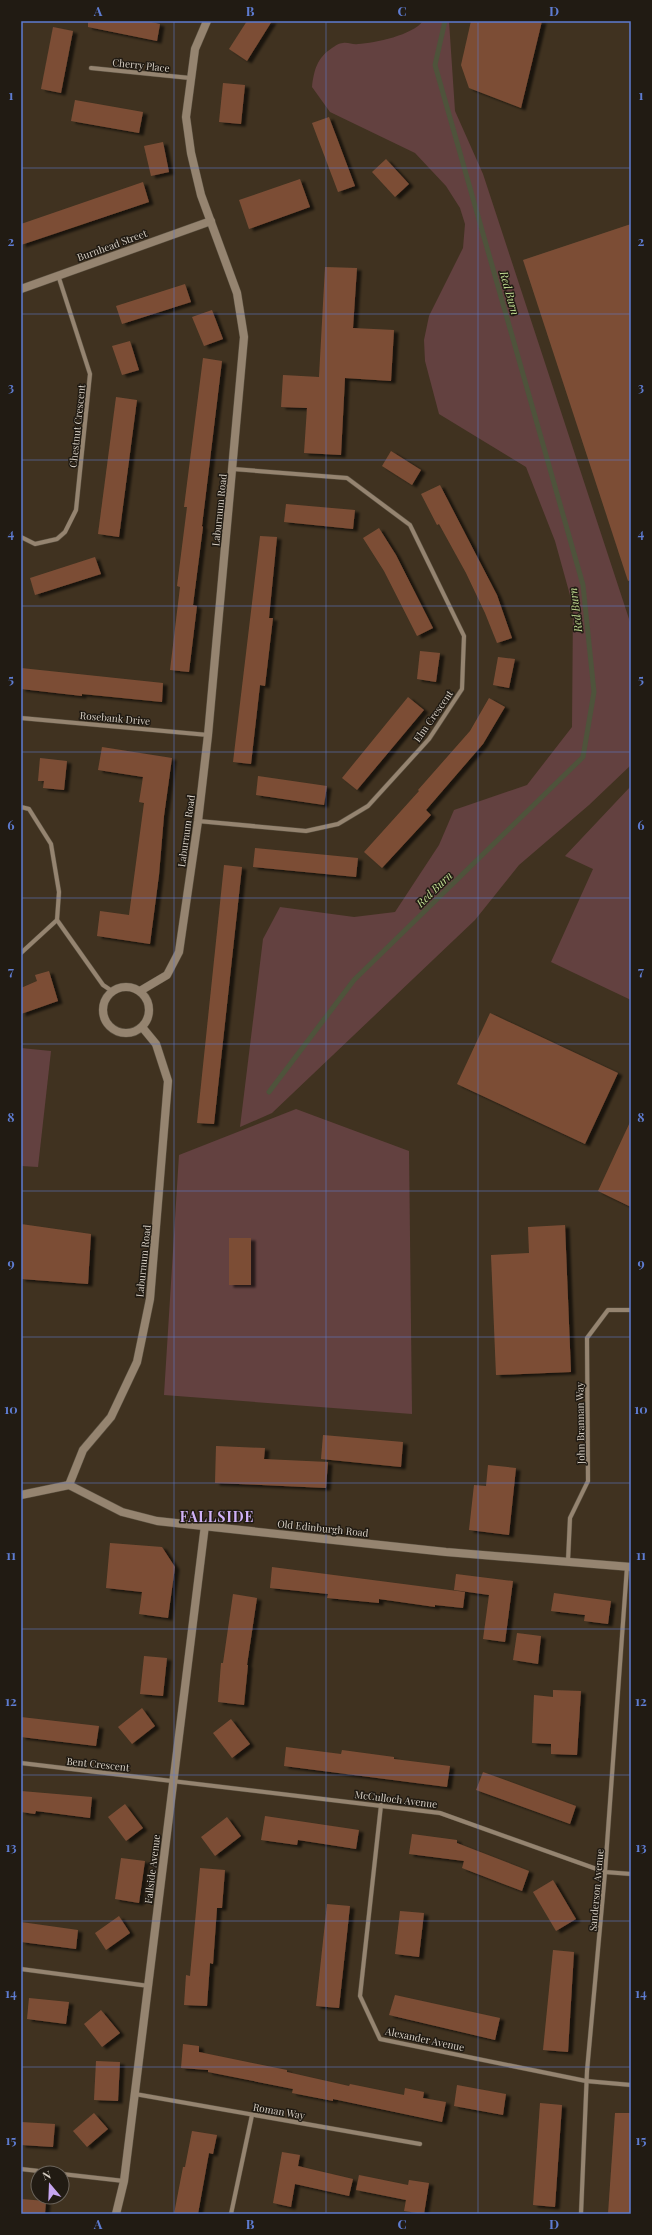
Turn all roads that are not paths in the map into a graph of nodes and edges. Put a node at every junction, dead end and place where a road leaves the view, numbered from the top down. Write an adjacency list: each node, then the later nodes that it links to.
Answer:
1 (207, 21): 3 (street, Laburnum Road)
2 (91, 68): 3 (street, Cherry Place)
3 (190, 78): 4 (street, Laburnum Road)
4 (211, 221): 5 (street, Burnhead Street); 7 (street, Laburnum Road)
5 (58, 275): 6 (street, Burnhead Street); 8 (street, Chestnut Crescent)
6 (21, 289)
7 (233, 469): 10 (street, Laburnum Road); 12 (street, Elm Crescent)
8 (21, 537)
9 (21, 718): 10 (street, Rosebank Drive)
10 (208, 735): 12 (street, Laburnum Road)
11 (21, 806): 13 (street)
12 (198, 821): 16 (street, Laburnum Road)
13 (57, 920): 14 (street); 15 (street)
14 (21, 953)
15 (112, 991): 16 (street); 17 (street)
16 (140, 991): 17 (street)
17 (142, 1027): 19 (street, Laburnum Road)
18 (631, 1310): 22 (street, John Brannan Way)
19 (69, 1484): 20 (street); 21 (street, Old Edinburgh Road)
20 (21, 1495)
21 (205, 1525): 22 (street, Old Edinburgh Road); 25 (street, Fallside Avenue)
22 (568, 1561): 23 (street, Old Edinburgh Road)
23 (629, 1567): 27 (street, Sanderson Avenue)
24 (21, 1763): 25 (street, Bent Crescent)
25 (173, 1780): 26 (street, McCulloch Avenue); 30 (street, Fallside Avenue)
26 (381, 1805): 27 (street, McCulloch Avenue); 31 (street, Alexander Avenue)
27 (606, 1872): 28 (street, McCulloch Avenue); 31 (street, Sanderson Avenue)
28 (631, 1874)
29 (21, 1969): 30 (street)
30 (149, 1986): 33 (street, Fallside Avenue)
31 (586, 2081): 32 (street, Alexander Avenue); 40 (street, Sanderson Avenue)
32 (631, 2085)
33 (135, 2094): 34 (street, Roman Way); 37 (street, Fallside Avenue)
34 (252, 2114): 35 (street, Roman Way); 39 (street)
35 (420, 2144)
36 (70, 2175): 37 (street)
37 (124, 2180): 38 (street, Fallside Avenue)
38 (116, 2214)
39 (231, 2214)
40 (581, 2214)

